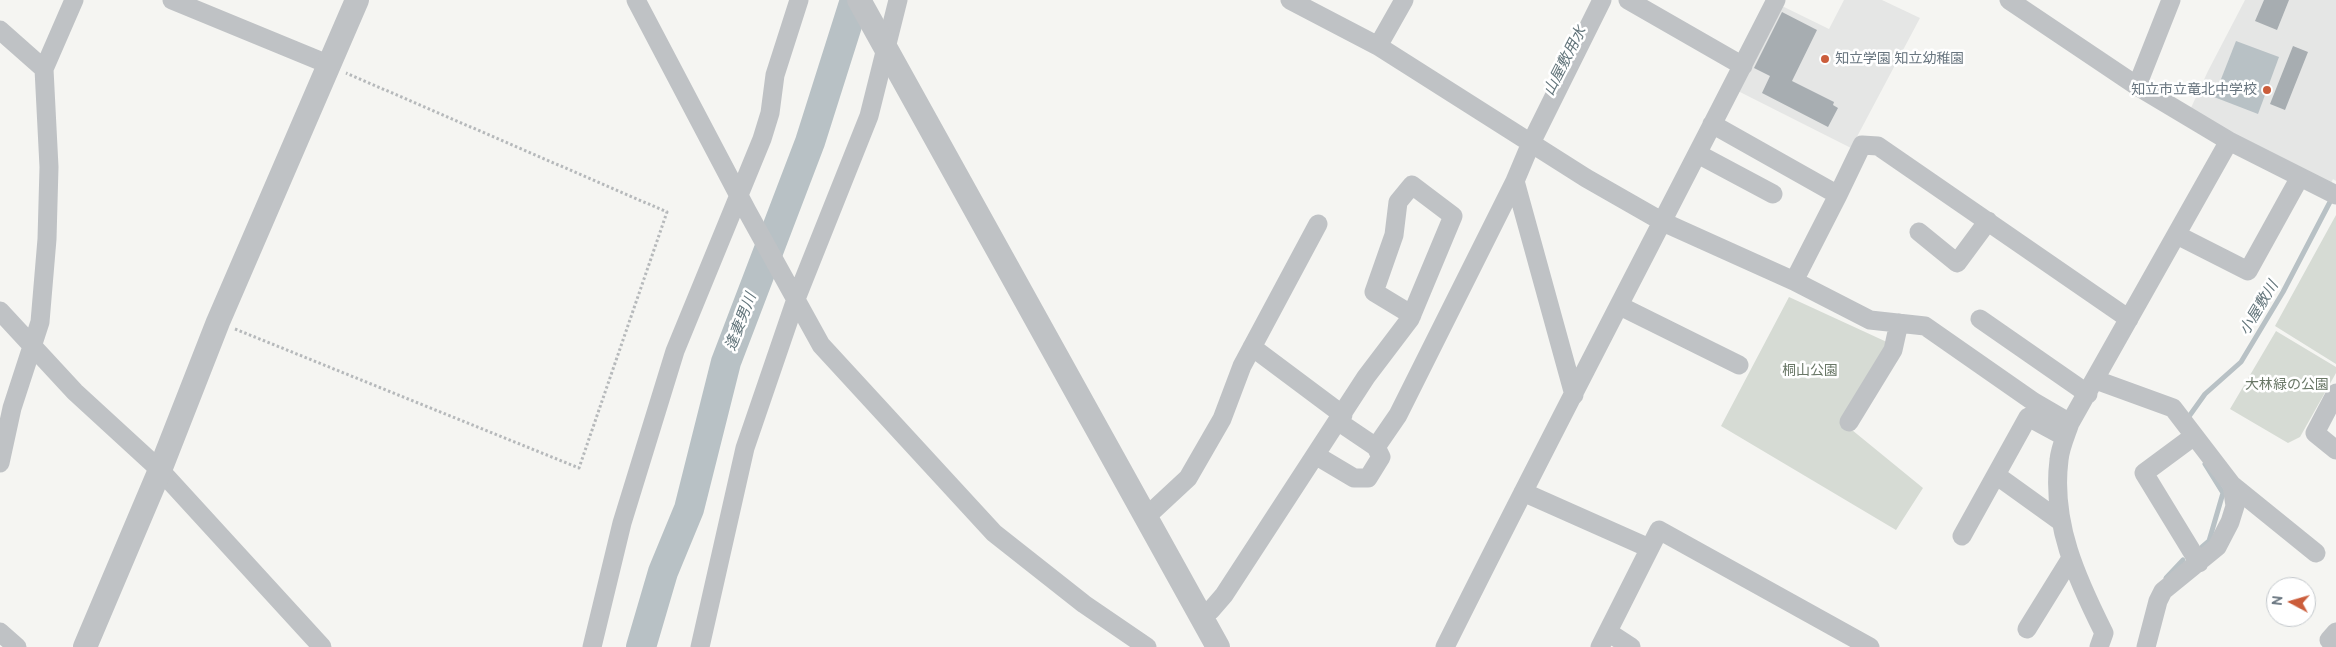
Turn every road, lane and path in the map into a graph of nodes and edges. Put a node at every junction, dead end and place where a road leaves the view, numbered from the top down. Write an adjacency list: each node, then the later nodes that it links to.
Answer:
1 (74, 0): 21 (street)
2 (172, 0): 19 (street)
3 (357, 0): 19 (street)
4 (636, 0): 29 (street)
5 (799, 0): 29 (street)
6 (859, 0): 17 (street)
7 (898, 0): 17 (street)
8 (1404, 0): 18 (street)
9 (1602, 0): 25 (street)
10 (1628, 0): 20 (street)
11 (1776, 0): 20 (street)
12 (2009, 0): 15 (street)
13 (2171, 0): 22 (street)
14 (1302, 3): 18 (street)
15 (2034, 7): 22 (street)
16 (0, 30): 21 (street)
17 (883, 42): 39 (street); 65 (street)
18 (1378, 46): 25 (street)
19 (330, 66): 45 (street); 45 (path)
20 (1742, 66): 23 (street)
21 (44, 70): 47 (street)
22 (2137, 86): 24 (street)
23 (1712, 124): 26 (street); 31 (street)
24 (2229, 141): 27 (street); 37 (street)
25 (1531, 143): 28 (street); 34 (street)
26 (1698, 154): 30 (street); 34 (street)
27 (2300, 177): 32 (street); 37 (street)
28 (1515, 181): 52 (street); 57 (street)
29 (739, 194): 39 (street); 82 (street)
30 (1773, 194)
31 (1838, 195): 33 (street); 38 (street)
32 (2336, 195)
33 (1988, 221): 36 (street); 44 (street)
34 (1663, 222): 38 (street); 40 (street)
35 (1318, 224): 48 (street)
36 (1919, 232)
37 (2177, 235): 44 (street)
38 (1794, 281): 46 (street)
39 (794, 296): 83 (street); 84 (street)
40 (1620, 306): 49 (street); 52 (street)
41 (0, 311): 47 (street)
42 (1412, 315): 42 (street); 53 (street)
43 (1980, 319): 50 (street)
44 (2129, 319): 50 (street)
45 (218, 322): 61 (street)
46 (1899, 324): 54 (street); 55 (street)
47 (31, 344): 60 (street); 61 (street)
48 (1252, 347): 53 (street); 65 (street)
49 (1739, 365)
50 (2092, 387): 55 (street); 56 (street)
51 (2336, 393): 58 (street)
52 (1574, 395): 64 (street)
53 (1341, 418): 57 (street); 59 (street)
54 (1849, 422)
55 (2067, 430): 62 (street); 66 (street)
56 (2194, 436): 63 (street); 71 (street)
57 (1376, 447): 59 (street)
58 (2336, 450)
59 (1317, 456): 72 (street)
60 (0, 463)
61 (160, 470): 80 (street); 81 (street)
62 (1996, 475): 66 (street); 67 (street)
63 (2232, 485): 69 (street); 71 (street)
64 (1523, 492): 68 (street); 86 (street)
65 (1146, 518): 72 (street)
66 (2060, 521): 70 (street)
67 (1962, 536)
68 (1649, 548): 76 (street); 77 (street)
69 (2316, 553)
70 (2071, 558): 73 (street); 88 (street)
71 (2199, 563): 89 (street)
72 (1200, 614): 85 (street)
73 (2027, 629)
74 (0, 632): 79 (street)
75 (2336, 632): 78 (street)
76 (1604, 640): 87 (street)
77 (1860, 645)
78 (2336, 645)
79 (16, 647)
80 (85, 647)
81 (322, 647)
82 (592, 647)
83 (700, 647)
84 (1147, 647)
85 (1218, 647)
86 (1446, 647)
87 (1631, 647)
88 (2099, 647)
89 (2146, 647)

